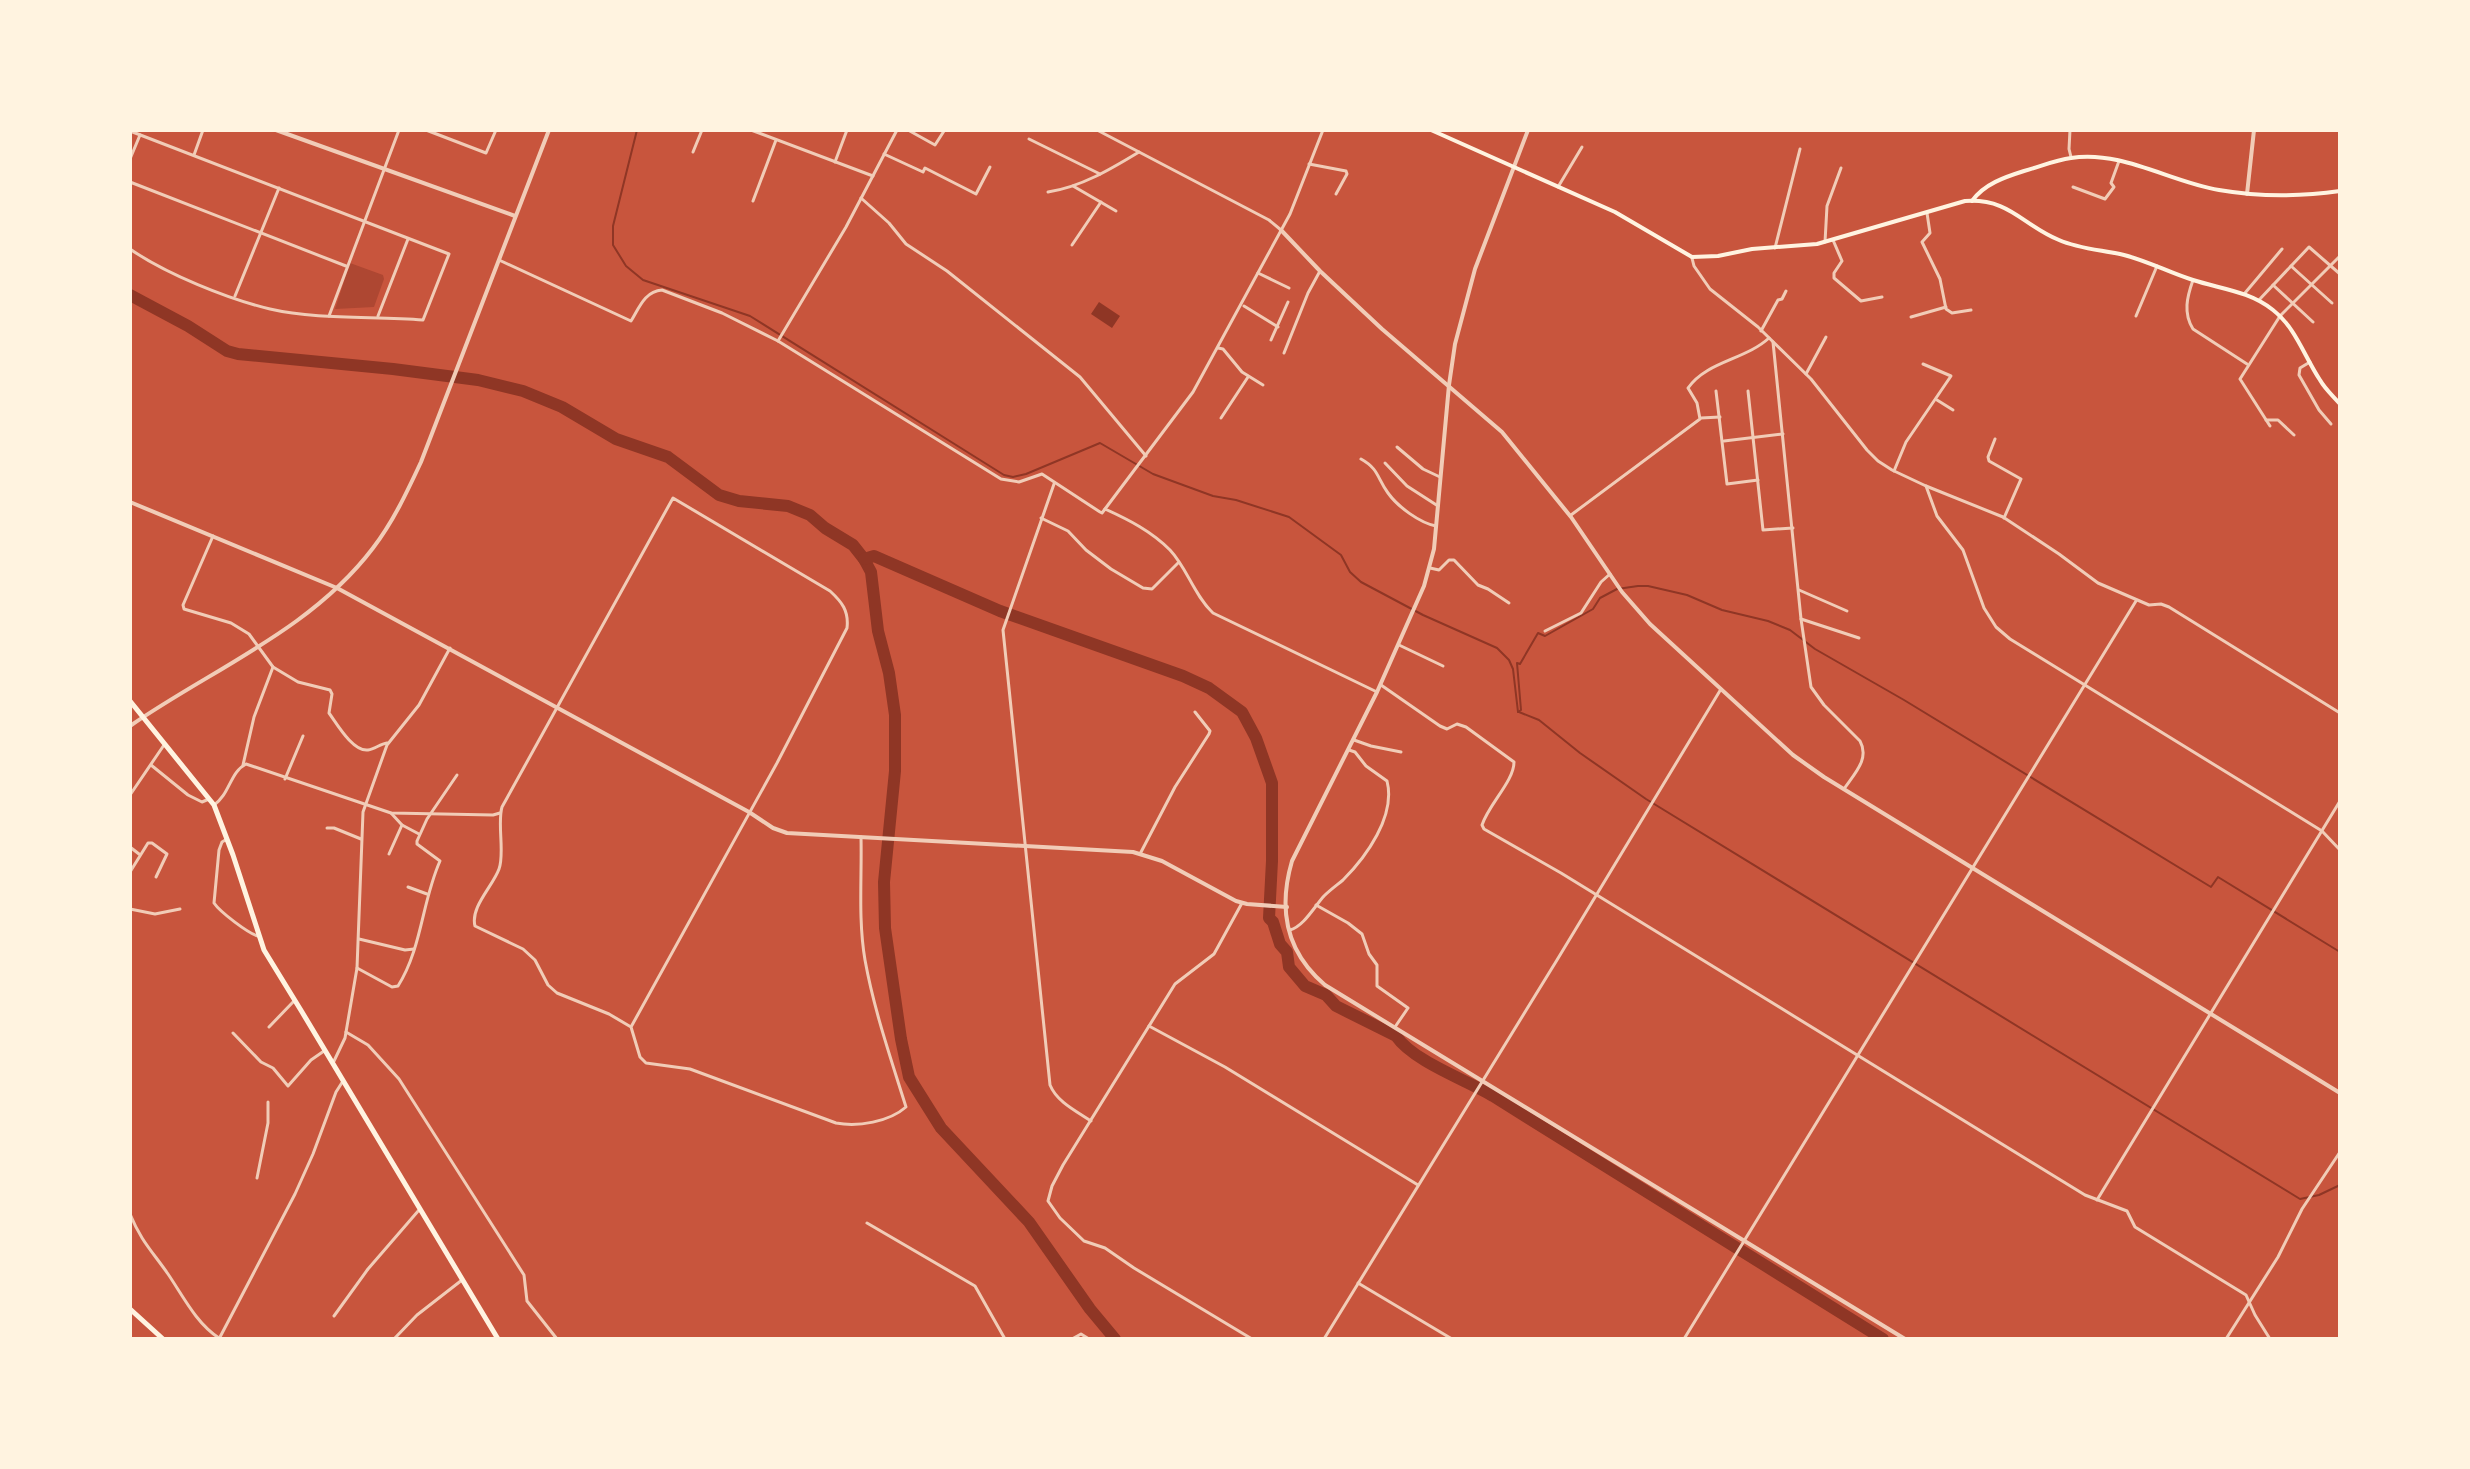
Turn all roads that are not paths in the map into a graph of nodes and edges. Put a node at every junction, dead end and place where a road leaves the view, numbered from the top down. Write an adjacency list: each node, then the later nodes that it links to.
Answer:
1 (203, 130): 28 (street)
2 (276, 130): 37 (street)
3 (399, 130): 37 (street)
4 (426, 130): 5 (street)
5 (496, 130)
6 (549, 130): 55 (street)
7 (702, 130): 25 (street)
8 (751, 130): 22 (street)
9 (847, 130): 32 (street)
10 (897, 130): 27 (street)
11 (908, 130): 19 (street)
12 (1097, 130): 26 (street)
13 (1323, 130): 33 (street)
14 (1431, 130): 35 (main road)
15 (1528, 130): 35 (street)
16 (2070, 130): 29 (street)
17 (2254, 130): 48 (street)
18 (130, 131): 20 (street)
19 (944, 131)
20 (140, 135): 28 (street); 30 (street)
21 (1029, 139): 38 (street)
22 (776, 140): 32 (street); 50 (street)
23 (1582, 147): 42 (street)
24 (1800, 149): 63 (street)
25 (693, 152)
26 (1139, 152): 38 (street); 57 (street)
27 (884, 154): 34 (street); 39 (street)
28 (194, 155): 44 (street)
29 (2072, 158): 31 (main road); 51 (main road)
30 (130, 159)
31 (2119, 161): 43 (street); 48 (main road)
32 (835, 162): 39 (street)
33 (1309, 164): 47 (street); 57 (street)
34 (990, 167)
35 (1512, 168): 42 (main road); 112 (street)
36 (1841, 168): 61 (street)
37 (383, 170): 55 (street); 56 (street)
38 (1100, 174): 41 (street)
39 (873, 176): 49 (street)
40 (130, 182): 58 (street)
41 (1073, 186): 45 (street); 52 (street)
42 (1558, 187): 67 (main road)
43 (2073, 187)
44 (279, 188): 56 (street); 58 (street)
45 (1048, 192)
46 (2338, 193): 48 (main road)
47 (1336, 194)
48 (2247, 194)
49 (861, 198): 102 (street); 130 (street)
50 (753, 201)
51 (1972, 201): 54 (main road); 71 (main road)
52 (1101, 202): 53 (street); 62 (street)
53 (1116, 211)
54 (1926, 212): 60 (main road); 89 (street)
55 (515, 216): 68 (street)
56 (364, 222): 59 (street); 70 (street)
57 (1281, 230): 73 (street); 74 (street)
58 (261, 232): 70 (street); 82 (street)
59 (408, 239): 92 (street); 92 (street)
60 (1833, 240): 61 (main road); 83 (street)
61 (1825, 242): 63 (main road)
62 (1072, 245)
63 (1775, 248): 67 (main road)
64 (130, 249): 82 (street)
65 (2282, 249): 81 (street)
66 (2340, 256): 69 (street)
67 (1692, 257): 98 (street)
68 (498, 259): 102 (street); 150 (street)
69 (2331, 265): 72 (street); 75 (street); 77 (street)
70 (346, 266): 91 (street)
71 (2157, 266): 76 (main road); 93 (street)
72 (2291, 266): 77 (street); 78 (street)
73 (1320, 271): 105 (street); 112 (street)
74 (1258, 273): 79 (street); 88 (street)
75 (2340, 274)
76 (2193, 280): 81 (main road); 108 (street)
77 (2312, 284): 86 (street); 87 (street)
78 (2273, 285): 84 (street); 86 (street)
79 (1289, 288)
80 (1786, 291): 98 (street)
81 (2245, 293): 84 (main road)
82 (234, 297): 91 (street)
83 (1882, 297)
84 (2259, 300): 94 (main road)
85 (1288, 302): 97 (street)
86 (2294, 303): 94 (street); 96 (street)
87 (2332, 303)
88 (1242, 305): 97 (street); 104 (street)
89 (1946, 307): 90 (street); 95 (street)
90 (1971, 310)
91 (329, 316): 92 (street)
92 (378, 316)
93 (2136, 316)
94 (2280, 316): 106 (main road); 108 (street)
95 (1911, 317)
96 (2313, 322)
97 (1278, 327): 101 (street)
98 (1761, 331): 100 (street)
99 (1826, 337): 109 (street)
100 (1769, 338): 103 (street); 120 (street)
101 (1271, 340)
102 (778, 341): 136 (street)
103 (1773, 342): 109 (street); 124 (street)
104 (1218, 348): 110 (street); 130 (street)
105 (1284, 353)
106 (2310, 362): 116 (main road); 122 (street)
107 (1923, 364): 115 (street)
108 (2248, 365): 121 (street)
109 (1806, 374): 133 (street)
110 (1248, 377): 111 (street); 119 (street)
111 (1263, 385)
112 (1449, 385): 134 (street); 141 (street)
113 (1716, 391): 118 (street)
114 (1748, 391): 126 (street)
115 (1937, 400): 117 (street); 133 (street)
116 (2340, 404)
117 (1953, 410)
118 (1720, 417): 120 (street); 128 (street)
119 (1221, 418)
120 (1701, 418): 141 (street)
121 (2266, 420): 123 (street); 125 (street)
122 (2331, 424)
123 (2270, 426)
124 (1783, 434): 126 (street); 145 (street)
125 (2294, 435)
126 (1753, 437): 128 (street); 135 (street)
127 (1995, 439): 143 (street)
128 (1723, 441): 135 (street)
129 (1397, 447): 134 (street)
130 (1146, 456): 140 (street)
131 (1361, 459): 144 (street)
132 (1385, 463): 139 (street)
133 (1894, 471): 137 (street)
134 (1440, 477): 139 (street)
135 (1758, 480): 145 (street)
136 (1054, 482): 140 (street); 142 (street)
137 (1926, 486): 143 (street); 164 (street)
138 (130, 502): 146 (street)
139 (1438, 506): 144 (street)
140 (1105, 509): 147 (street)
141 (1570, 516): 149 (street)
142 (1041, 518): 147 (street); 200 (street)
143 (2004, 518): 152 (street)
144 (1436, 526): 148 (street)
145 (1793, 528): 151 (street)
146 (213, 536): 150 (street); 159 (street)
147 (1178, 563): 166 (street)
148 (1430, 568): 153 (street); 158 (street)
149 (1610, 574): 156 (street); 165 (street)
150 (337, 588): 159 (street); 160 (street)
151 (1799, 590): 154 (street); 155 (street)
152 (2136, 601): 164 (street); 170 (street)
153 (1509, 603)
154 (1847, 611)
155 (1801, 619): 157 (street); 183 (street)
156 (1545, 631)
157 (1859, 638)
158 (1399, 645): 161 (street); 163 (street)
159 (257, 647): 162 (street); 171 (street)
160 (450, 648): 168 (street); 175 (street)
161 (1443, 666)
162 (273, 667): 175 (street); 180 (street)
163 (1380, 685): 166 (street); 211 (street)
164 (2084, 685): 195 (street); 206 (street)
165 (1721, 689): 183 (street); 211 (street)
166 (1377, 692): 174 (street)
167 (130, 701): 171 (main road)
168 (556, 709): 190 (street); 190 (street); 192 (street)
169 (1195, 712): 205 (street)
170 (2340, 713)
171 (143, 717): 172 (street); 176 (main road)
172 (130, 726)
173 (303, 736): 182 (street)
174 (1354, 740): 177 (street); 178 (street)
175 (387, 743): 188 (street)
176 (165, 744): 179 (street); 185 (main road)
177 (1348, 750): 213 (street); 214 (street)
178 (1401, 752)
179 (151, 765): 184 (street); 185 (street)
180 (243, 765): 182 (street); 187 (street)
181 (457, 775): 189 (street)
182 (285, 779): 188 (street)
183 (1844, 789): 206 (street)
184 (130, 795)
185 (209, 799): 187 (main road)
186 (2340, 801): 195 (street)
187 (214, 805): 198 (main road)
188 (366, 805): 191 (street); 199 (street)
189 (433, 812): 191 (street); 192 (street); 196 (street)
190 (749, 812): 197 (street); 226 (street)
191 (391, 813): 193 (street)
192 (500, 813): 226 (street)
193 (402, 825): 196 (street); 204 (street)
194 (327, 828): 199 (street)
195 (2322, 831): 202 (street); 223 (street)
196 (419, 834): 210 (street)
197 (861, 837): 200 (street); 226 (street)
198 (227, 839): 218 (main road); 218 (street)
199 (362, 840): 219 (street)
200 (1023, 845): 205 (street); 237 (street)
201 (130, 847): 203 (street)
202 (2340, 850)
203 (139, 854): 207 (street); 208 (street)
204 (389, 854)
205 (1140, 854): 212 (street)
206 (1972, 867): 223 (street); 231 (street)
207 (130, 872)
208 (156, 877)
209 (408, 887): 210 (street)
210 (428, 895): 220 (street)
211 (1596, 895): 231 (street); 233 (street)
212 (1242, 903): 214 (street); 224 (street)
213 (1316, 905): 217 (street); 227 (street)
214 (1287, 907): 217 (street)
215 (130, 909): 216 (street)
216 (180, 909)
217 (1290, 930): 227 (street)
218 (258, 936): 222 (main road)
219 (359, 939): 220 (street); 221 (street)
220 (414, 948): 221 (street)
221 (357, 968): 228 (street)
222 (294, 1000): 225 (street); 230 (main road)
223 (2211, 1014): 235 (street); 241 (street)
224 (1149, 1026): 237 (street); 240 (street)
225 (269, 1027)
226 (631, 1027)
227 (1395, 1028): 233 (street)
228 (346, 1032): 232 (street); 255 (street)
229 (233, 1033): 230 (street)
230 (324, 1051): 232 (main road)
231 (1857, 1056): 241 (street); 245 (street)
232 (332, 1063): 234 (main road)
233 (1483, 1079): 240 (street); 245 (street)
234 (343, 1081): 242 (main road); 252 (street)
235 (2340, 1093)
236 (268, 1102): 239 (street)
237 (1091, 1121): 259 (street)
238 (2340, 1152): 248 (street)
239 (257, 1178)
240 (1419, 1185): 247 (street)
241 (2097, 1200): 248 (street)
242 (419, 1210): 246 (main road); 250 (street)
243 (130, 1214): 252 (street)
244 (867, 1223): 256 (street)
245 (1743, 1242): 262 (street); 263 (street)
246 (462, 1280): 253 (street); 254 (main road)
247 (1358, 1283): 260 (street); 261 (street)
248 (2250, 1300): 264 (street); 265 (street)
249 (130, 1309): 251 (main road)
250 (334, 1316)
251 (163, 1339)
252 (219, 1339)
253 (394, 1339)
254 (498, 1339)
255 (557, 1339)
256 (1005, 1339)
257 (1072, 1339): 258 (street)
258 (1089, 1339)
259 (1252, 1339)
260 (1324, 1339)
261 (1452, 1339)
262 (1684, 1339)
263 (1905, 1339)
264 (2226, 1339)
265 (2270, 1339)

